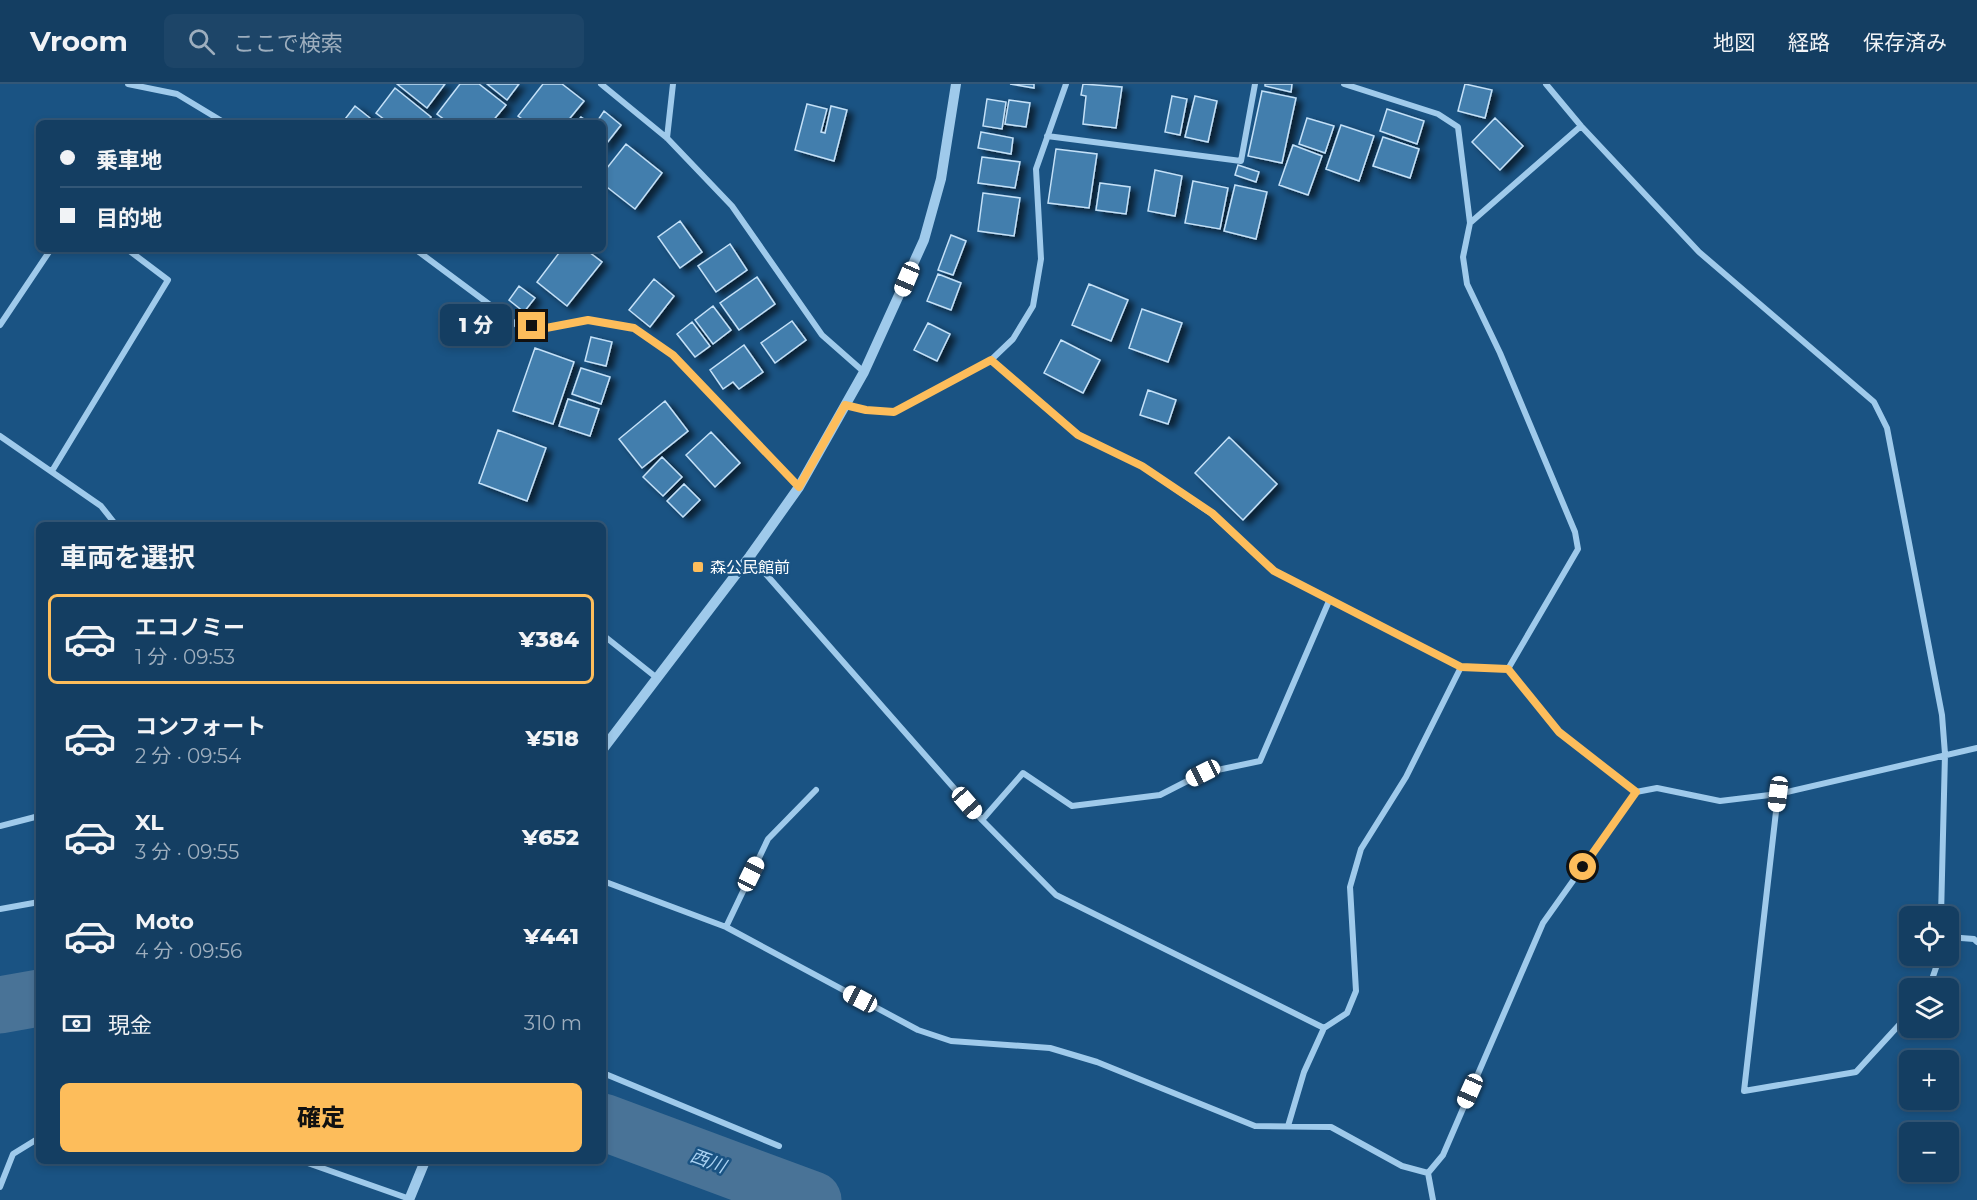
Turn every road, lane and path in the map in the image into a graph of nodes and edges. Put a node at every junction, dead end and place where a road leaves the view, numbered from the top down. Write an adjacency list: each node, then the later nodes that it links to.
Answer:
1 (128, 84): 9 (street)
2 (601, 84): 12 (street)
3 (673, 84): 12 (street)
4 (956, 84): 19 (street)
5 (1066, 84): 11 (street)
6 (1255, 84): 11 (street)
7 (1344, 84): 13 (street)
8 (1546, 84): 10 (street)
9 (220, 120)
10 (1581, 126): 13 (street); 33 (street)
11 (1047, 136): 18 (street)
12 (667, 138): 19 (street)
13 (1470, 222): 29 (street)
14 (49, 252): 17 (street)
15 (131, 252): 22 (street)
16 (419, 252): 23 (street)
17 (0, 325)
18 (991, 360): 20 (street); 26 (street)
19 (864, 372): 20 (street)
20 (845, 405): 23 (street)
21 (0, 436): 22 (street)
22 (52, 471): 24 (street)
23 (799, 487): 25 (street)
24 (113, 522)
25 (750, 556): 30 (street); 38 (street)
26 (1329, 600): 28 (street); 38 (street)
27 (606, 636): 30 (street)
28 (1461, 667): 29 (street); 48 (street)
29 (1508, 669): 35 (street)
30 (657, 678): 31 (street)
31 (606, 745)
32 (1977, 748): 33 (street)
33 (1945, 754): 36 (street); 42 (street)
34 (816, 790): 44 (street)
35 (1636, 792): 36 (street); 55 (street)
36 (1778, 794): 47 (street)
37 (36, 817): 39 (street)
38 (982, 820): 48 (street)
39 (0, 826)
40 (606, 882): 44 (street)
41 (36, 903): 43 (street)
42 (1941, 906)
43 (0, 909)
44 (726, 927): 50 (street)
45 (1959, 938): 46 (street)
46 (1977, 942)
47 (1899, 1025)
48 (1324, 1028): 50 (street)
49 (606, 1074): 52 (street)
50 (1288, 1126): 55 (street)
51 (36, 1140): 56 (street)
52 (779, 1146)
53 (310, 1164): 57 (street)
54 (424, 1164): 57 (street)
55 (1428, 1173): 58 (street)
56 (0, 1187)
57 (411, 1200)
58 (1432, 1200)

